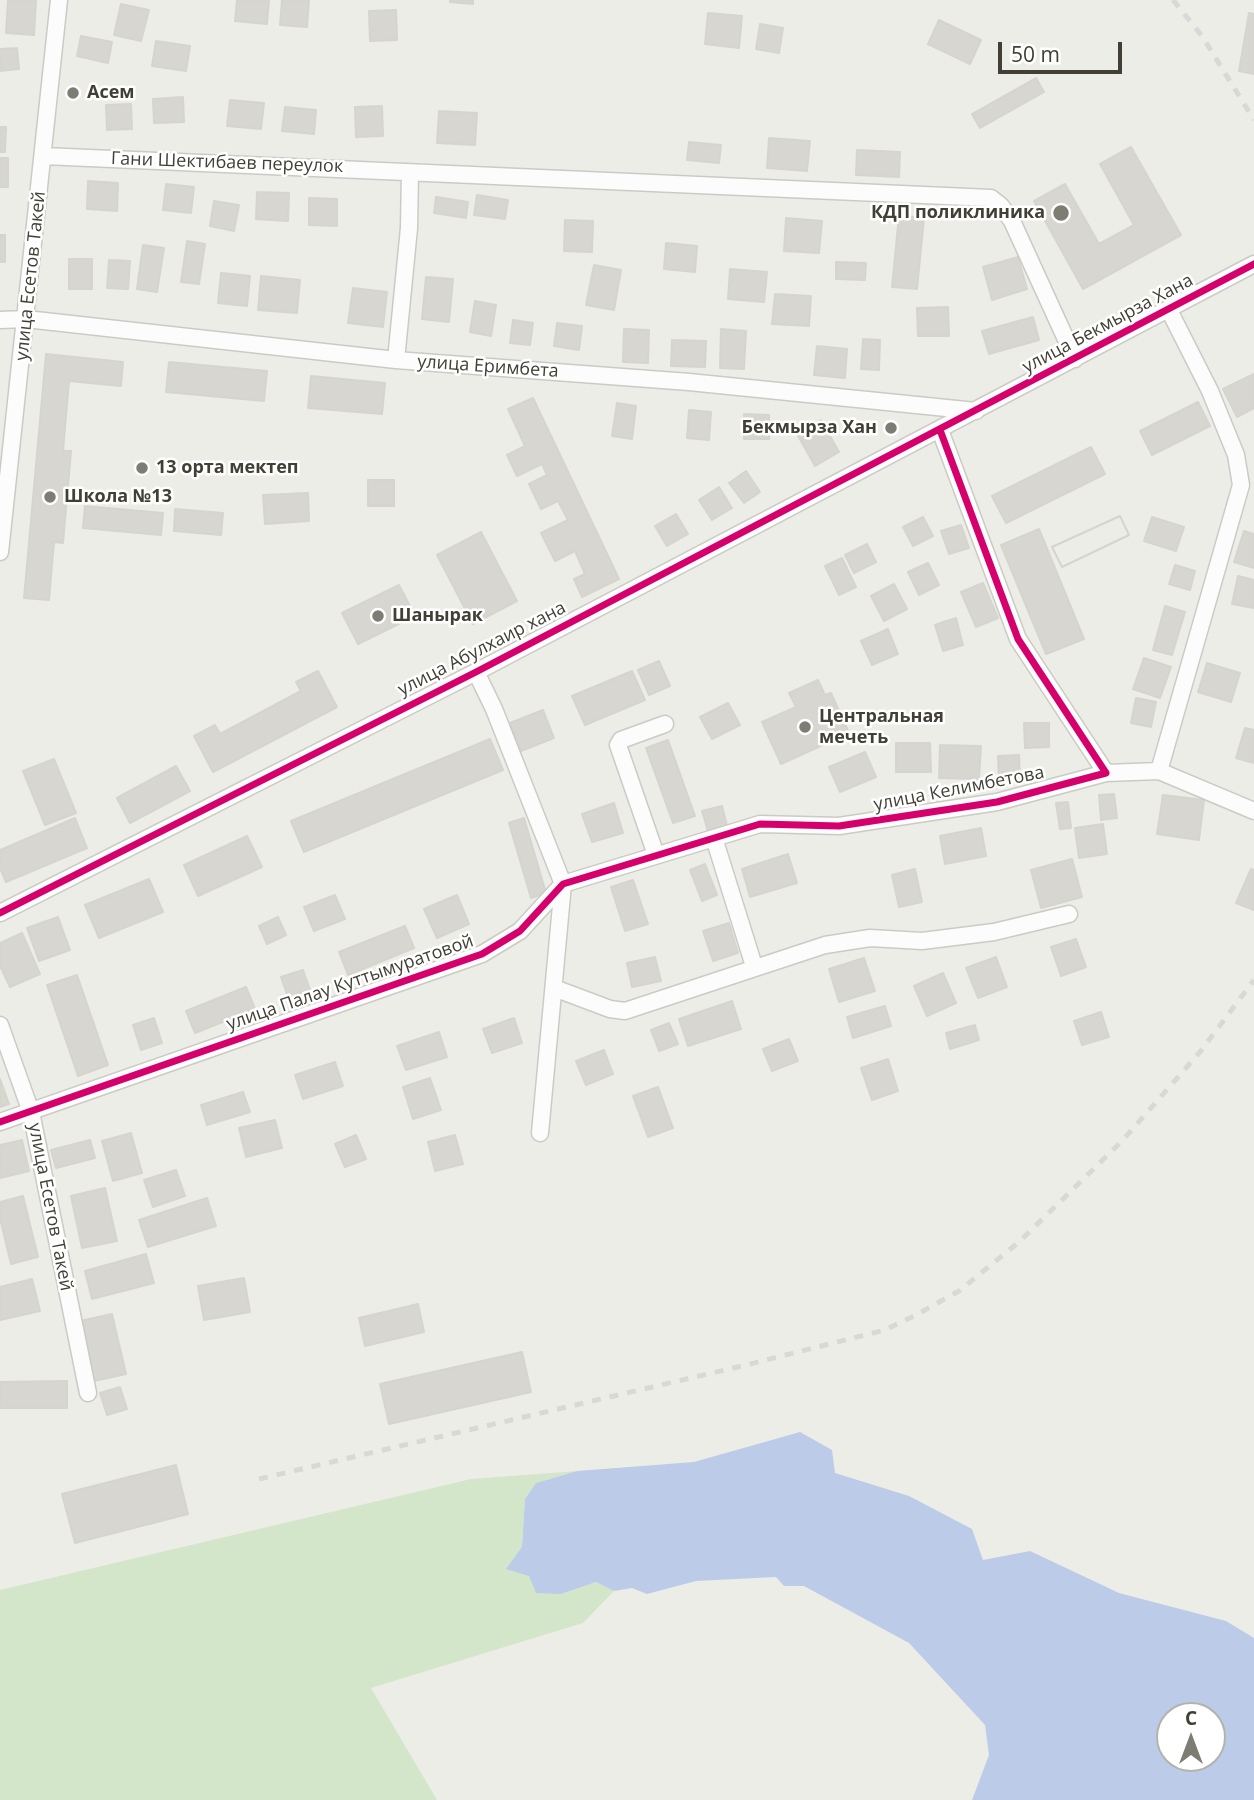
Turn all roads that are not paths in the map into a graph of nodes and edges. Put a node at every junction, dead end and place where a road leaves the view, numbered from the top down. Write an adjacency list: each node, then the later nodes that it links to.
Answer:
1 (59, 0): 2 (street, улица Есетов Такей)
2 (44, 156): 3 (street, Гани Шектибаев переулок); 6 (street, улица Есетов Такей)
3 (410, 173): 8 (street, Гани Шектибаев переулок); 9 (street)
4 (1254, 264): 5 (street, улица Бекмырза Хана)
5 (1169, 310): 8 (street, улица Бекмырза Хана); 15 (street)
6 (26, 319): 7 (street, улица Еримбета); 9 (street, улица Еримбета); 12 (street, улица Есетов Такей)
7 (0, 320)
8 (1075, 359): 10 (street, улица Бекмырза Хана)
9 (396, 360): 10 (street, улица Еримбета)
10 (976, 411): 11 (street, улица Абулхаир хана)
11 (940, 430): 13 (street, улица Абулхаир хана); 16 (street)
12 (0, 552)
13 (476, 672): 20 (street); 21 (street, улица Абулхаир хана)
14 (665, 724): 19 (street)
15 (1159, 771): 16 (street, улица Келимбетова); 17 (street)
16 (1105, 773): 18 (street, улица Келимбетова)
17 (1254, 811)
18 (715, 838): 19 (street); 23 (street)
19 (656, 855): 20 (street)
20 (563, 884): 24 (street); 26 (street, улица Палау Куттымуратовой)
21 (0, 913)
22 (1069, 914): 23 (street)
23 (754, 966): 24 (street)
24 (554, 988): 28 (street)
25 (0, 1025): 26 (street, улица Есетов Такей)
26 (31, 1112): 27 (street, улица Палау Куттымуратовой); 29 (street, улица Есетов Такей)
27 (0, 1122)
28 (540, 1133)
29 (88, 1393)

